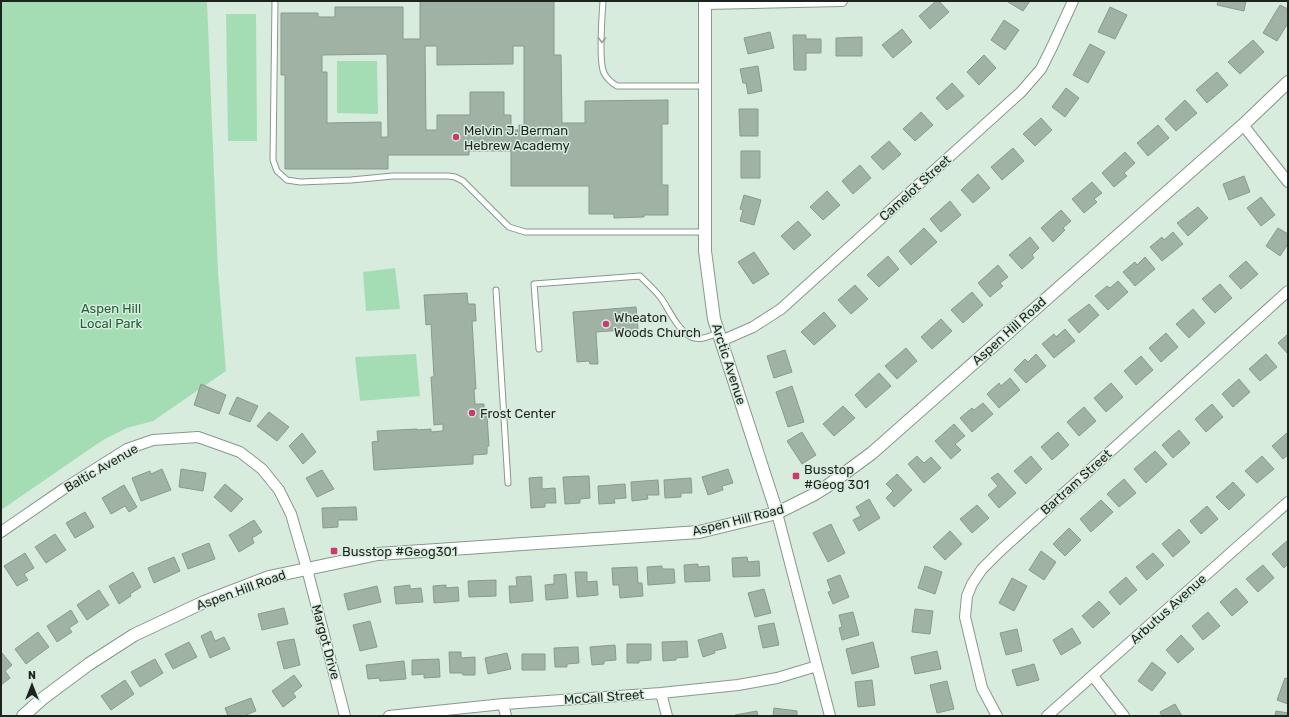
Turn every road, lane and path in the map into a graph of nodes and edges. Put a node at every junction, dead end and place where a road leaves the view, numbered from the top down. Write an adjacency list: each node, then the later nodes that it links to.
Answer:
1 (274, 1): 10 (lane)
2 (602, 1): 7 (lane, one-way to 7)
3 (842, 1): 5 (street)
4 (1073, 1): 13 (street, Camelot Street)
5 (705, 3): 7 (street, Arctic Avenue)
6 (1288, 82): 8 (street, Aspen Hill Road)
7 (705, 86): 10 (street, Arctic Avenue)
8 (1243, 125): 9 (street); 17 (street, Aspen Hill Road)
9 (1288, 182)
10 (705, 232): 13 (street, Arctic Avenue)
11 (496, 290): 15 (lane)
12 (1288, 291): 30 (street, Bartram Street)
13 (720, 337): 14 (lane); 17 (street, Arctic Avenue)
14 (539, 349)
15 (508, 483)
16 (1288, 502): 21 (street, Arbutus Avenue)
17 (777, 512): 19 (street, Aspen Hill Road); 20 (street, Arctic Avenue)
18 (1, 532): 19 (street, Baltic Avenue)
19 (307, 569): 24 (street, Aspen Hill Road); 25 (street, Margot Drive)
20 (817, 666): 22 (street, McCall Street); 29 (street, Arctic Avenue)
21 (1093, 676): 31 (street, Arbutus Avenue); 32 (street)
22 (661, 693): 23 (street, McCall Street); 28 (street)
23 (503, 704): 26 (street, McCall Street); 27 (street)
24 (23, 716)
25 (345, 716)
26 (389, 716)
27 (506, 716)
28 (667, 716)
29 (830, 716)
30 (997, 716)
31 (1047, 716)
32 (1124, 716)

